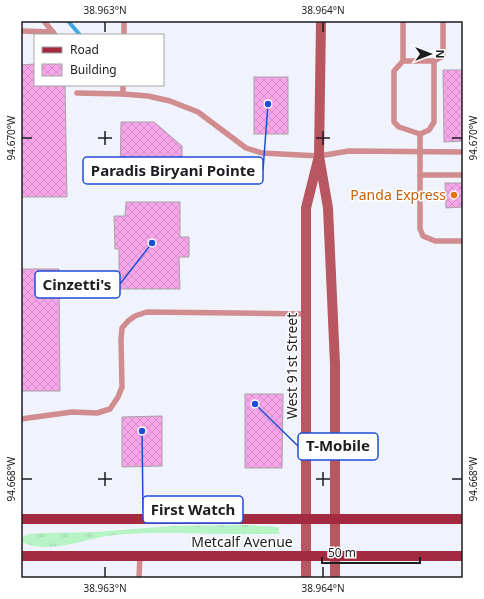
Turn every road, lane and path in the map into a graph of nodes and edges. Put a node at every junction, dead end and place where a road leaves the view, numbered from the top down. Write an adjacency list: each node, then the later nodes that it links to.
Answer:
1 (44, 21): 7 (lane)
2 (124, 21): 8 (lane)
3 (321, 21): 17 (street, West 91st Street)
4 (403, 21): 9 (lane)
5 (444, 21): 10 (lane)
6 (21, 31): 7 (lane)
7 (54, 33)
8 (124, 34)
9 (403, 61): 10 (lane); 14 (lane)
10 (434, 61): 14 (lane)
11 (82, 86): 13 (lane)
12 (123, 86): 13 (lane)
13 (123, 94): 17 (lane)
14 (420, 134): 15 (lane)
15 (420, 152): 16 (lane); 17 (lane); 18 (lane)
16 (463, 152)
17 (319, 156): 21 (street, West 91st Street); 26 (street, West 91st Street)
18 (420, 175): 19 (lane); 20 (lane)
19 (463, 175)
20 (460, 241)
21 (306, 314): 22 (lane); 25 (street, West 91st Street)
22 (21, 419)
23 (21, 518): 25 (main road, Metcalf Avenue)
24 (463, 519): 26 (main road, Metcalf Avenue)
25 (306, 520): 26 (main road, Metcalf Avenue); 29 (street, West 91st Street)
26 (336, 520): 30 (street, West 91st Street)
27 (21, 556): 28 (main road, Metcalf Avenue)
28 (140, 556): 29 (main road, Metcalf Avenue); 32 (lane)
29 (307, 556): 30 (main road, Metcalf Avenue); 33 (street, West 91st Street)
30 (335, 556): 31 (main road, Metcalf Avenue); 34 (street, West 91st Street)
31 (463, 556)
32 (139, 578)
33 (306, 578)
34 (335, 578)

